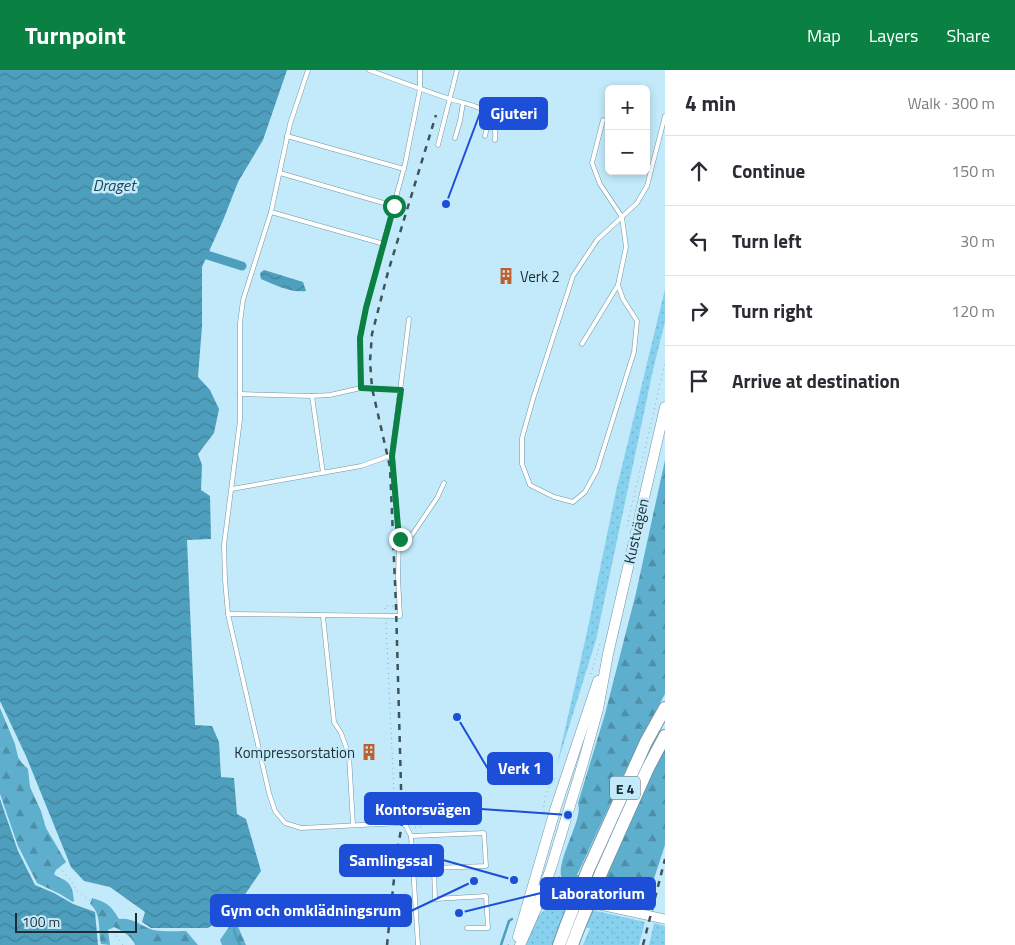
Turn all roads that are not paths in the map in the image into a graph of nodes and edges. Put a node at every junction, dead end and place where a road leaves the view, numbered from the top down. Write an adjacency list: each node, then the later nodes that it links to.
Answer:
1 (308, 70): 11 (lane)
2 (369, 70): 5 (lane)
3 (420, 70): 5 (lane)
4 (457, 70): 6 (lane)
5 (420, 89): 6 (lane); 16 (lane)
6 (450, 99): 7 (lane); 15 (lane)
7 (463, 103): 8 (lane); 13 (lane)
8 (487, 112): 12 (lane); 14 (lane)
9 (665, 116): 20 (lane)
10 (603, 120): 20 (lane)
11 (287, 136): 16 (lane); 17 (lane)
12 (485, 136)
13 (455, 138)
14 (495, 140)
15 (438, 145)
16 (404, 168): 18 (lane)
17 (280, 174): 18 (lane); 19 (lane)
18 (394, 206): 21 (lane)
19 (271, 212): 21 (lane); 27 (lane)
20 (622, 217): 22 (lane); 22 (lane)
21 (384, 244): 25 (lane)
22 (618, 285): 24 (lane)
23 (409, 319): 26 (lane)
24 (582, 344)
25 (361, 388): 26 (lane); 28 (lane)
26 (401, 390): 30 (lane)
27 (240, 394): 28 (lane); 33 (lane)
28 (312, 396): 31 (lane)
29 (665, 407): 42 (main road, Kustvägen)
30 (392, 456): 31 (lane); 34 (lane)
31 (323, 472): 33 (lane)
32 (444, 483): 34 (lane)
33 (232, 489): 35 (lane)
34 (399, 539): 36 (lane)
35 (228, 614): 36 (lane); 39 (lane)
36 (323, 616): 39 (lane)
37 (665, 708): 41 (highway, E 4)
38 (665, 736): 41 (highway, E 4)
39 (353, 825): 40 (lane)
40 (411, 836): 44 (lane); 46 (lane)
41 (595, 871): 45 (highway, E 4, bridge)
42 (537, 889): 43 (street); 47 (main road); 48 (main road)
43 (665, 919)
44 (467, 928)
45 (572, 928): 49 (highway, E 4); 50 (highway, E 4)
46 (418, 945)
47 (515, 945)
48 (520, 945)
49 (559, 945)
50 (572, 945)

